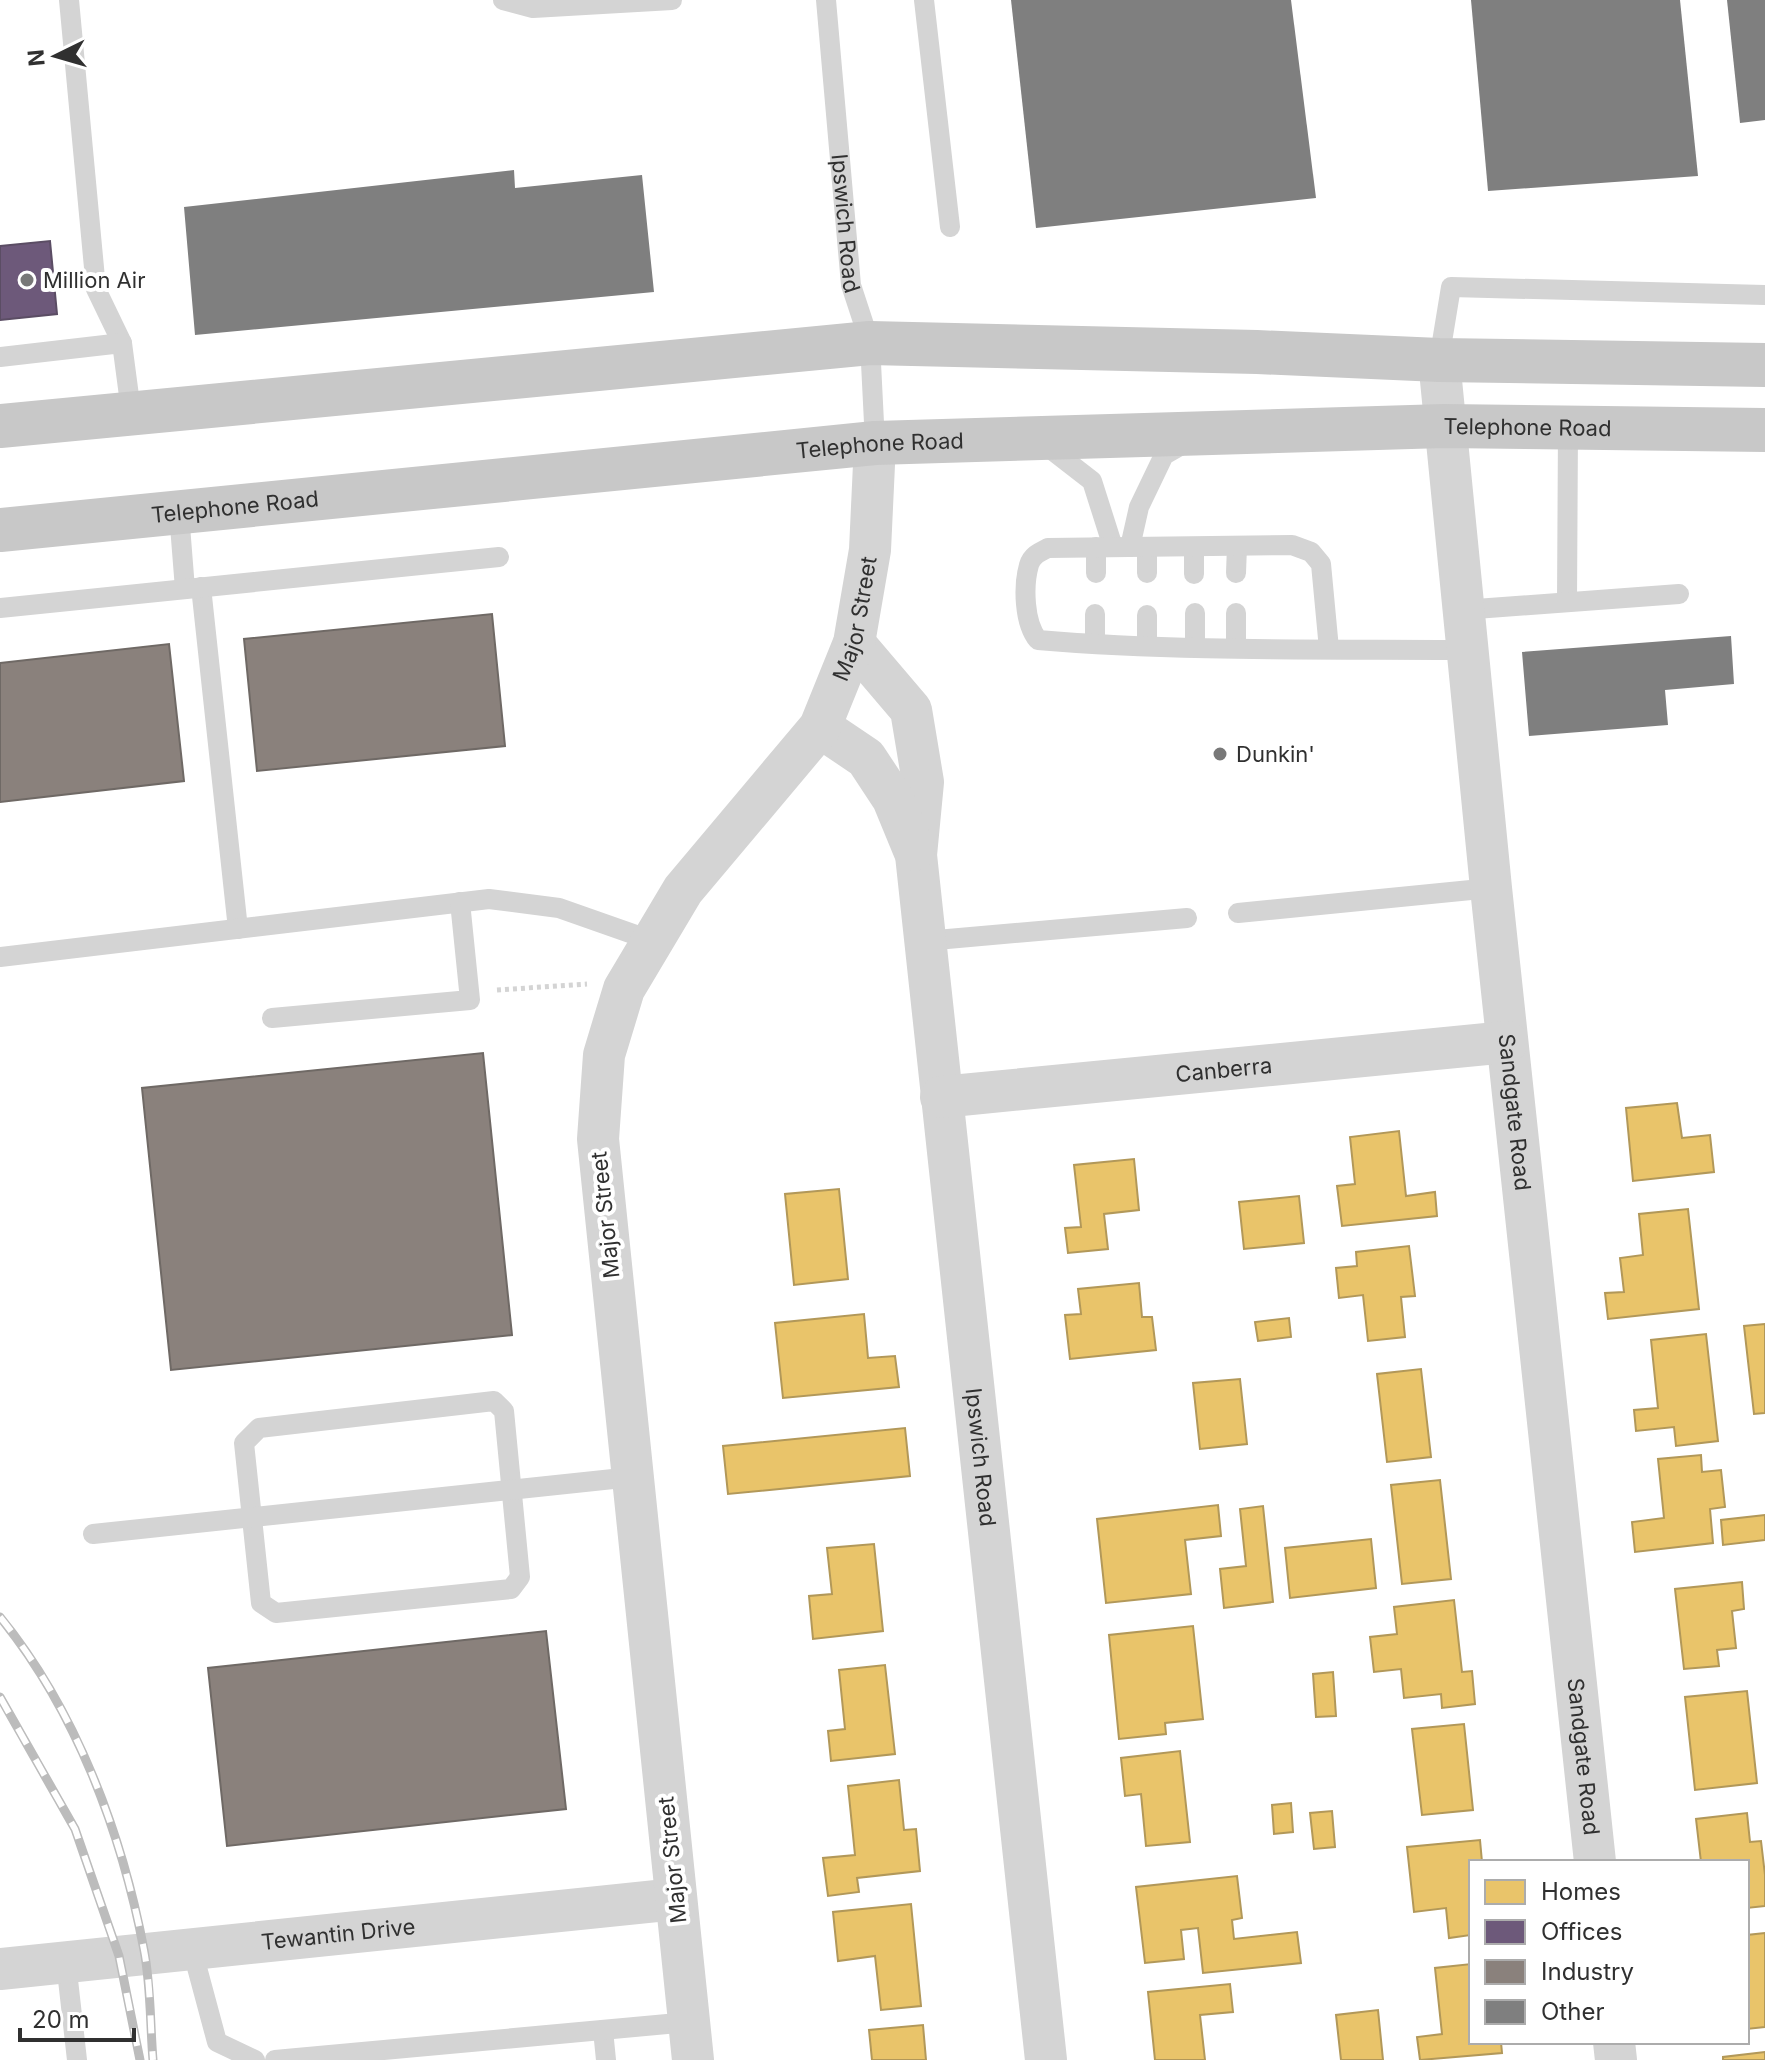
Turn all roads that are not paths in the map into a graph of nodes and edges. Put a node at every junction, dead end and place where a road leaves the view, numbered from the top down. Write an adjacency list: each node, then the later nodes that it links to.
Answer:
1 (69, 0): 8 (lane)
2 (503, 0): 3 (lane)
3 (672, 0)
4 (826, 0): 9 (lane, Ipswich Road)
5 (924, 0): 6 (lane)
6 (950, 227)
7 (1765, 295): 11 (lane)
8 (122, 343): 10 (lane); 13 (lane)
9 (870, 343): 11 (main road); 13 (main road); 20 (lane, Ipswich Road)
10 (0, 357)
11 (1439, 360): 12 (main road); 15 (street, Sandgate Road)
12 (1765, 365)
13 (131, 411): 14 (main road)
14 (0, 426)
15 (1444, 426): 16 (main road, Telephone Road); 18 (main road, Telephone Road); 39 (street, Sandgate Road)
16 (1568, 428): 17 (main road, Telephone Road); 33 (lane)
17 (1765, 430)
18 (1202, 433): 19 (main road, Telephone Road); 24 (lane)
19 (1037, 439): 20 (main road, Telephone Road); 24 (lane)
20 (875, 443): 21 (main road, Telephone Road); 41 (street, Major Street)
21 (179, 513): 22 (main road, Telephone Road); 31 (lane)
22 (0, 530)
23 (1237, 546): 25 (lane); 29 (lane); 45 (lane)
24 (1122, 547): 25 (lane); 27 (lane); 28 (lane); 40 (lane)
25 (1194, 547): 30 (lane)
26 (499, 557): 31 (lane)
27 (1096, 573)
28 (1147, 573)
29 (1236, 573)
30 (1194, 574)
31 (193, 588): 34 (lane); 52 (lane)
32 (1679, 594): 33 (lane)
33 (1567, 602): 39 (lane)
34 (0, 608)
35 (1195, 613): 43 (lane)
36 (1236, 613): 44 (lane)
37 (1095, 614): 40 (lane)
38 (1147, 615): 42 (lane)
39 (1464, 630): 45 (lane); 48 (street, Sandgate Road)
40 (1095, 642): 42 (lane)
41 (854, 643): 46 (street, Major Street); 47 (street, Ipswich Road)
42 (1147, 644): 43 (lane)
43 (1195, 646): 44 (lane)
44 (1236, 647): 45 (lane)
45 (1329, 649)
46 (820, 727): 47 (street, Ipswich Road); 53 (street, Major Street)
47 (916, 855): 54 (street, Ipswich Road)
48 (1491, 888): 50 (lane); 57 (street, Sandgate Road)
49 (460, 902): 52 (lane); 53 (lane); 56 (lane)
50 (1238, 913)
51 (1187, 918): 54 (lane)
52 (238, 929): 55 (lane)
53 (650, 940): 59 (street, Major Street)
54 (925, 941): 58 (street, Ipswich Road)
55 (0, 957)
56 (272, 1018)
57 (1507, 1042): 58 (street, Canberra); 63 (street, Sandgate Road)
58 (941, 1097): 74 (street, Ipswich Road)
59 (632, 1477): 60 (lane); 64 (street, Major Street)
60 (512, 1490): 61 (lane); 61 (lane); 61 (lane)
61 (251, 1517): 62 (lane)
62 (93, 1534)
63 (1595, 1860)
64 (676, 1899): 65 (street, Tewantin Drive); 69 (street, Major Street)
65 (192, 1949): 66 (street, Tewantin Drive); 71 (lane)
66 (66, 1962): 67 (street, Tewantin Drive); 70 (lane)
67 (0, 1969)
68 (603, 2030): 69 (lane); 72 (lane); 73 (lane)
69 (691, 2041)
70 (77, 2060)
71 (255, 2060)
72 (275, 2060)
73 (606, 2060)
74 (1046, 2060)

